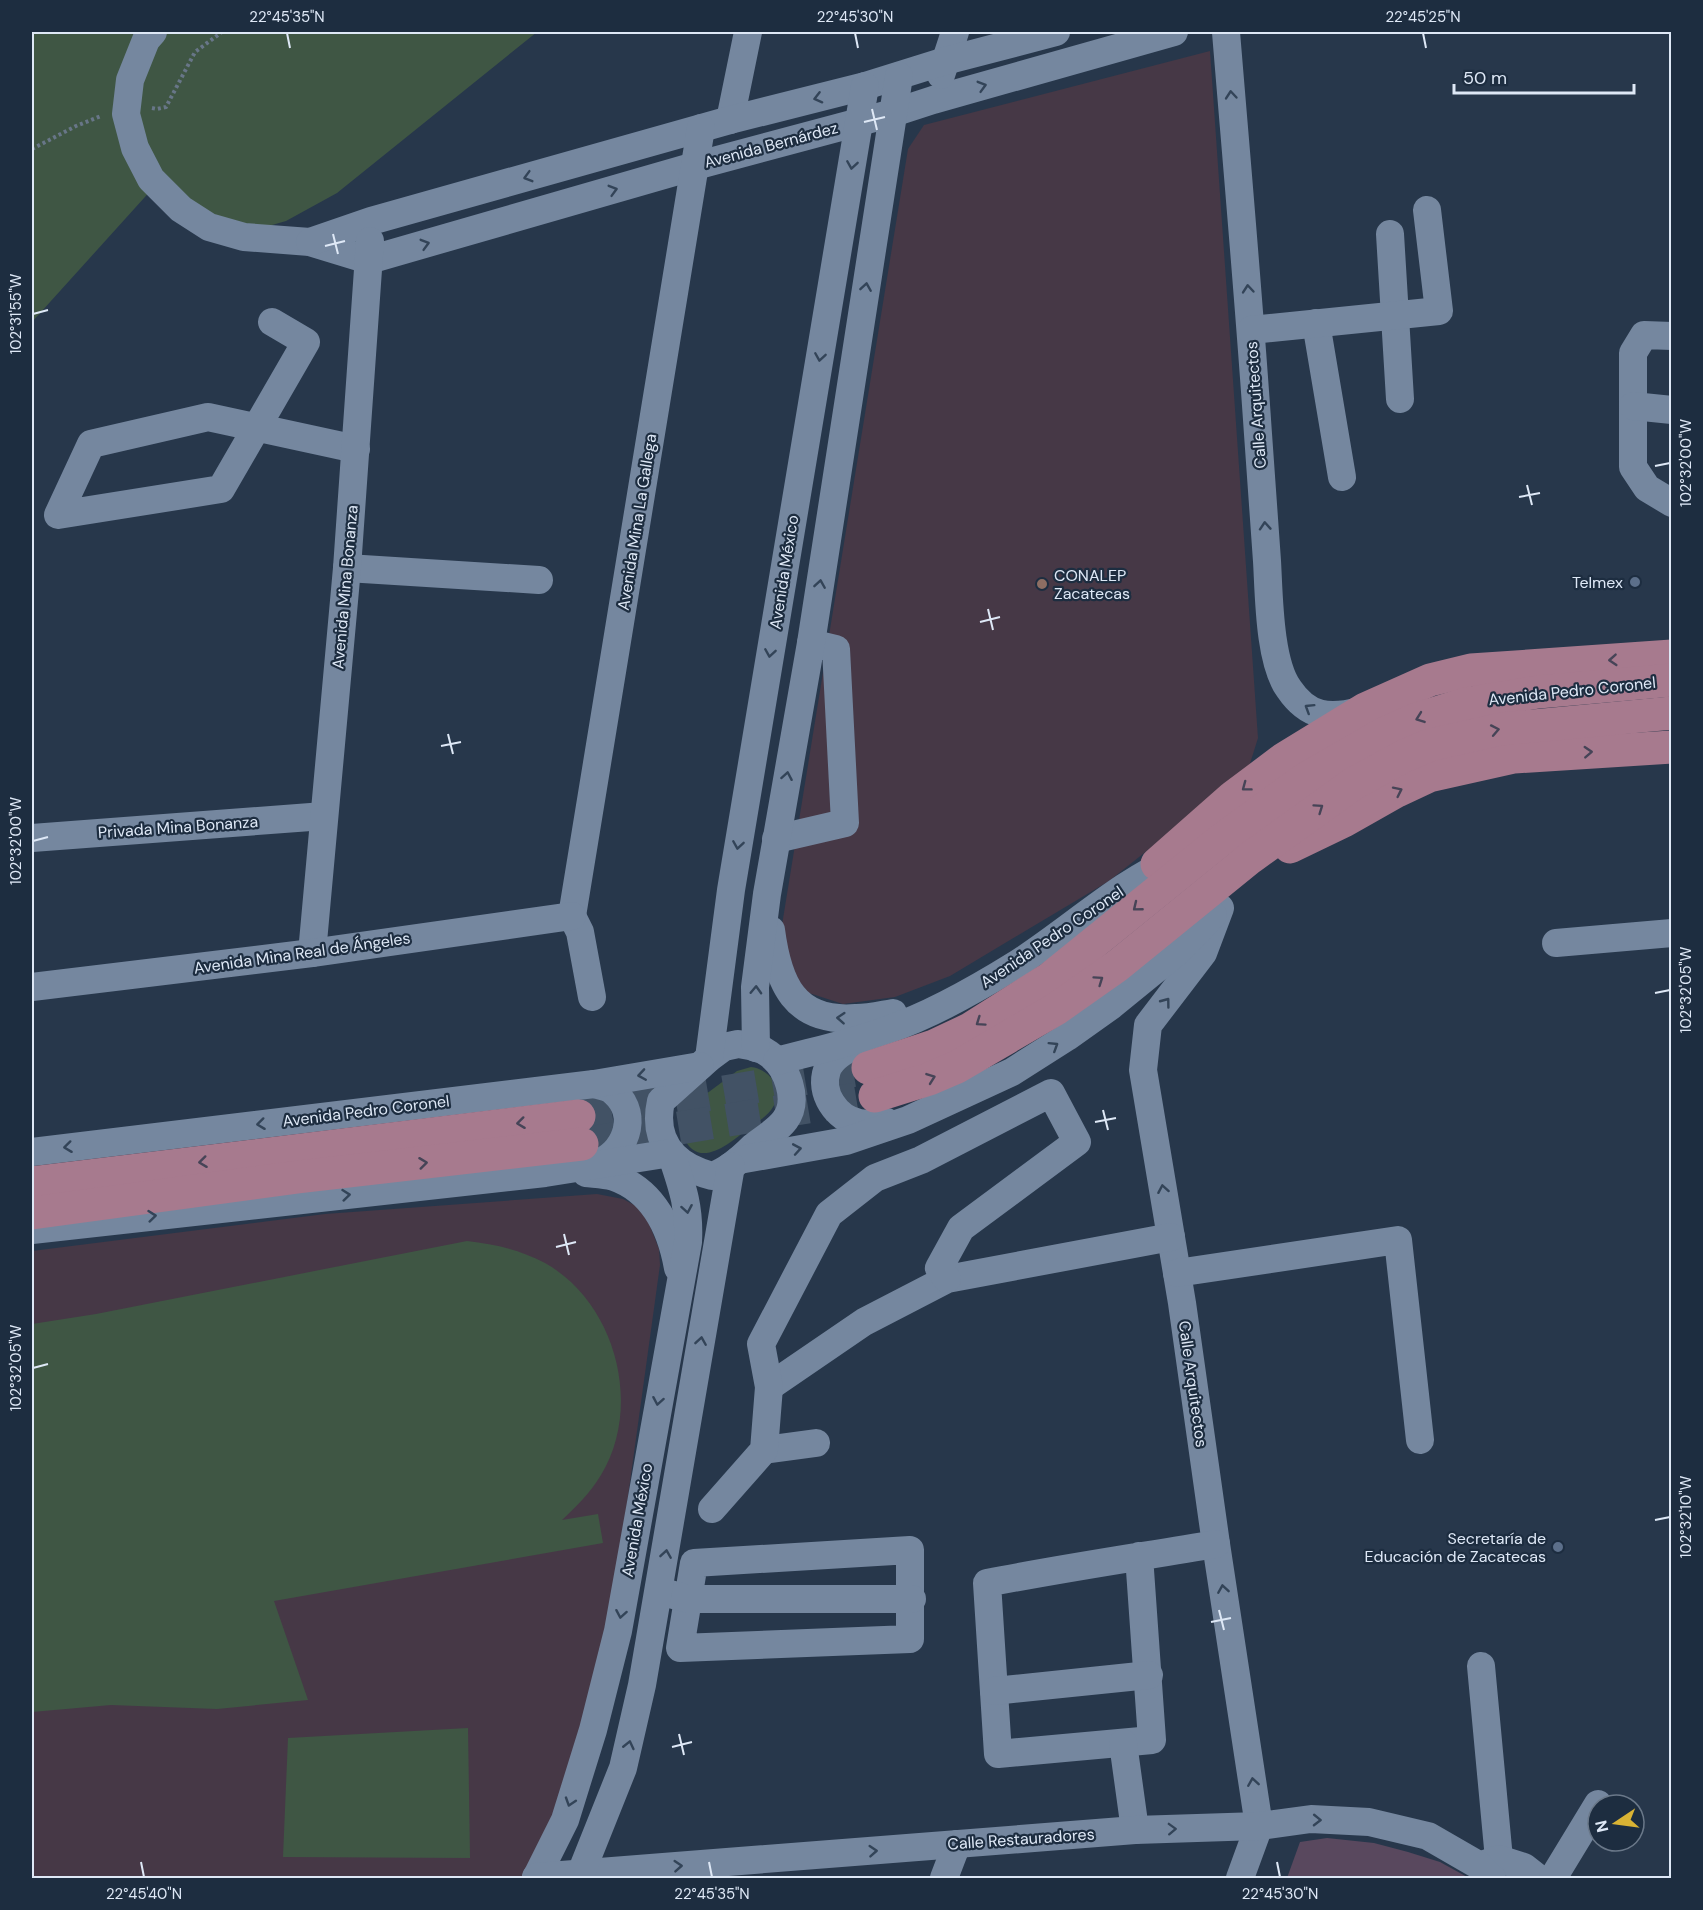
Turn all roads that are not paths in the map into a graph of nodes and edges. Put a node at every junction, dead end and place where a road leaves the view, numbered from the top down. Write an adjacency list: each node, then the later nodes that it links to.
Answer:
1 (153, 32): 19 (street)
2 (748, 32): 12 (street)
3 (955, 32): 7 (street)
4 (1056, 32): 7 (street, Avenida Bernárdez)
5 (1174, 32): 10 (street, Avenida Bernárdez, one-way to 5)
6 (1226, 32): 24 (street, Calle Arquitectos, one-way to 6)
7 (945, 61): 8 (street, Avenida Bernárdez); 10 (street)
8 (899, 76): 9 (street, Avenida Bernárdez); 11 (street)
9 (865, 86): 12 (street, Avenida Bernárdez, one-way to 12); 13 (street, Avenida México)
10 (933, 100): 11 (street, Avenida Bernárdez)
11 (893, 113): 13 (street, Avenida Bernárdez); 35 (street, one-way to 11)
12 (730, 120): 14 (street, Avenida Bernárdez)
13 (859, 122): 15 (street, Avenida Bernárdez); 58 (street, Avenida México, one-way to 58)
14 (701, 128): 15 (street, Avenida Mina La Gallega); 17 (street, Avenida Bernárdez, one-way to 17)
15 (695, 166): 20 (street, Avenida Bernárdez, one-way to 15); 49 (street, Avenida Mina La Gallega)
16 (1427, 210): 21 (street)
17 (371, 221): 19 (street, Avenida Bernárdez); 20 (street, Avenida Mina Bonanza)
18 (1390, 234): 21 (street)
19 (310, 242): 20 (street)
20 (369, 260): 30 (street, Avenida Mina Bonanza)
21 (1395, 316): 23 (street); 26 (street)
22 (272, 322): 29 (street)
23 (1316, 323): 24 (street); 31 (street)
24 (1251, 330): 38 (street, Calle Arquitectos, one-way to 24)
25 (1671, 336): 27 (street)
26 (1400, 399)
27 (1633, 406): 28 (street); 32 (street)
28 (1671, 410)
29 (257, 429): 29 (street); 30 (street)
30 (356, 450): 33 (street, Avenida Mina Bonanza)
31 (1342, 477)
32 (1671, 503)
33 (347, 568): 34 (street); 41 (street, Avenida Mina Bonanza)
34 (539, 580)
35 (811, 643): 43 (street, one-way to 35); 43 (street)
36 (1671, 656): 38 (main road, one-way to 38)
37 (1671, 680): 44 (main road, Avenida Pedro Coronel, one-way to 44)
38 (1365, 709): 46 (main road, one-way to 46)
39 (1671, 713): 45 (main road, Avenida Pedro Coronel, one-way to 39)
40 (1671, 747): 45 (main road, one-way to 40)
41 (324, 816): 42 (street, Privada Mina Bonanza); 52 (street, Avenida Mina Bonanza)
42 (32, 838)
43 (776, 839): 47 (street)
44 (1221, 840): 45 (main road, Avenida Pedro Coronel, one-way to 45); 46 (street, Avenida Pedro Coronel)
45 (1238, 867): 48 (street)
46 (1151, 870): 55 (street, Avenida Pedro Coronel)
47 (767, 894): 55 (street, one-way to 47); 57 (street, one-way to 47)
48 (1220, 908): 60 (street, one-way to 48); 69 (street, Calle Arquitectos, one-way to 48)
49 (572, 915): 52 (street, Avenida Mina Real de Ángeles); 54 (street)
50 (1671, 933): 51 (street)
51 (1556, 944)
52 (312, 953): 53 (street, Avenida Mina Real de Ángeles)
53 (32, 987)
54 (592, 997)
55 (940, 1006): 56 (street, Avenida Pedro Coronel)
56 (888, 1030): 57 (street, Avenida Pedro Coronel); 60 (street)
57 (766, 1054): 58 (street); 64 (street)
58 (705, 1062): 59 (street, Avenida Pedro Coronel, one-way to 59); 63 (street)
59 (594, 1084): 61 (street); 62 (street, Avenida Pedro Coronel, one-way to 62)
60 (908, 1120): 64 (street, one-way to 60)
61 (581, 1142): 63 (street, Avenida Pedro Coronel); 65 (street, Avenida Pedro Coronel); 66 (main road, Avenida Pedro Coronel, one-way to 66); 67 (main road, Avenida Pedro Coronel, one-way to 61)
62 (32, 1152)
63 (670, 1154): 64 (street); 72 (street, Avenida México, one-way to 72)
64 (735, 1163): 80 (street, Avenida México, one-way to 64)
65 (544, 1173): 68 (street, Avenida Pedro Coronel, one-way to 65); 72 (street)
66 (32, 1183)
67 (32, 1213)
68 (32, 1230)
69 (1171, 1237): 70 (street, Calle Arquitectos); 71 (street)
70 (1177, 1273): 74 (street); 78 (street, Calle Arquitectos)
71 (947, 1279): 73 (street); 73 (street)
72 (680, 1280): 94 (street, Avenida México, one-way to 94)
73 (769, 1387): 76 (street)
74 (1420, 1440)
75 (816, 1443): 76 (street)
76 (764, 1450): 77 (street)
77 (712, 1509)
78 (1216, 1544): 79 (street); 88 (street, Calle Arquitectos, one-way to 78)
79 (1139, 1556): 84 (street); 85 (street)
80 (660, 1591): 81 (street); 93 (street, Avenida México, one-way to 80)
81 (688, 1599): 82 (street); 82 (street); 82 (street)
82 (912, 1599)
83 (1481, 1666): 91 (street)
84 (1149, 1675): 85 (street); 86 (street)
85 (994, 1691): 86 (street)
86 (1123, 1743): 89 (street)
87 (1586, 1824): 97 (street)
88 (1259, 1826): 89 (street, Calle Restauradores, one-way to 88); 91 (street, Calle Restauradores, one-way to 91); 92 (street, Calle Arquitectos)
89 (1135, 1830): 90 (street, Calle Restauradores)
90 (957, 1844): 93 (street, Calle Restauradores, one-way to 90); 95 (street)
91 (1490, 1868): 96 (street, Calle Restauradores)
92 (1244, 1874)
93 (580, 1876): 94 (street, Calle Restauradores)
94 (536, 1878)
95 (944, 1878)
96 (1538, 1878)
97 (1553, 1878)

